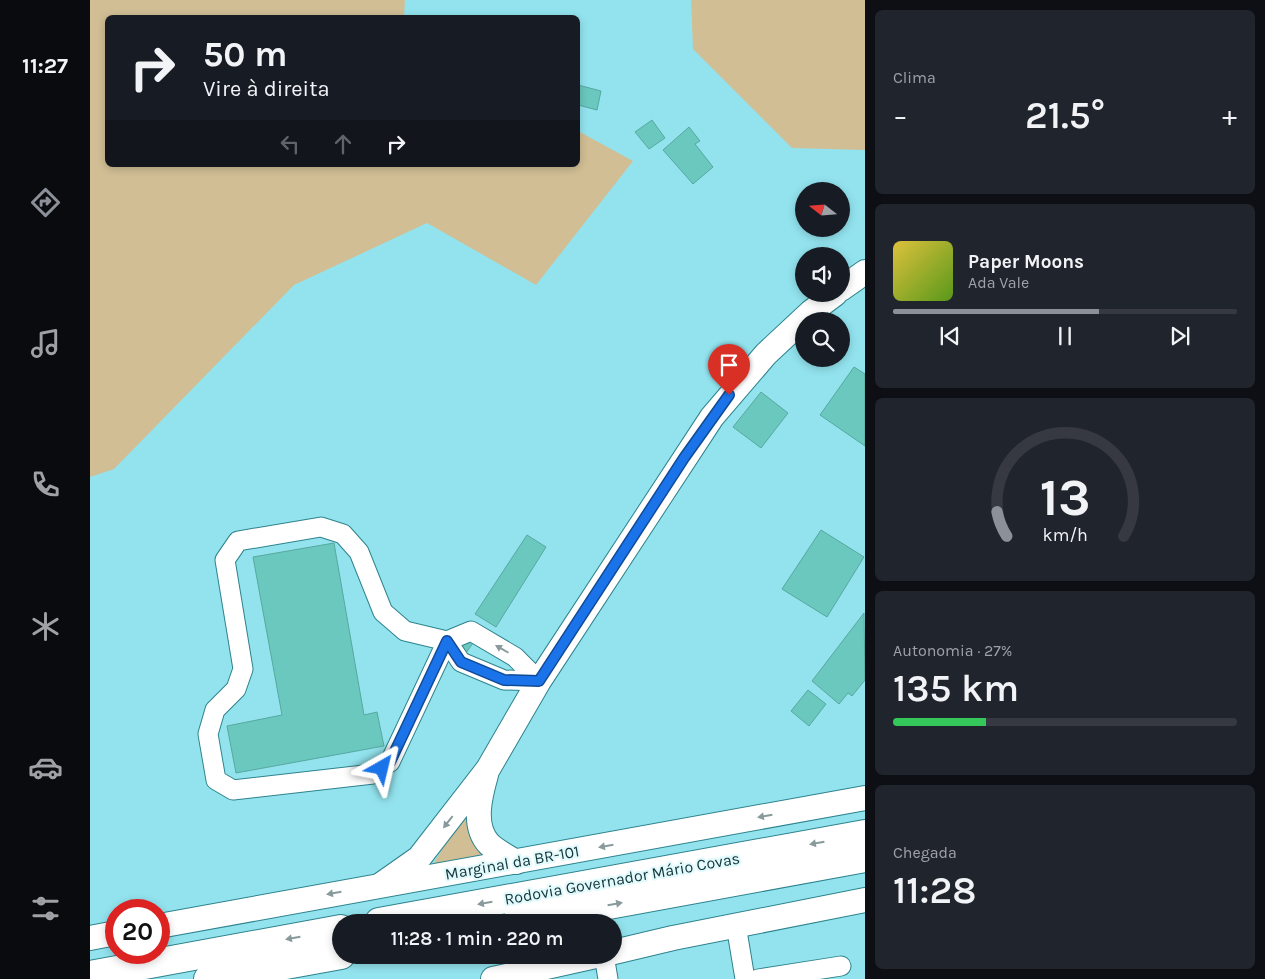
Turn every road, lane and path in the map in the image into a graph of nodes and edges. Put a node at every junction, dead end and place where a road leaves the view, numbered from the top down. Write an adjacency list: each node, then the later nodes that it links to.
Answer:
1 (865, 272): 2 (main road)
2 (850, 283)
3 (826, 302): 5 (main road)
4 (447, 641): 4 (lane); 5 (lane); 5 (lane, one-way to 4)
5 (539, 681): 6 (main road)
6 (488, 769): 10 (main road); 11 (main road, one-way to 11)
7 (865, 798): 10 (main road, Marginal da BR-101, one-way to 10)
8 (865, 834): 13 (highway, Rodovia Governador Mário Covas, one-way to 13)
9 (865, 858): 14 (highway, Rodovia Governador Mário Covas, one-way to 9)
10 (516, 862): 11 (main road, Marginal da BR-101)
11 (382, 884): 15 (main road, Marginal da BR-101, one-way to 15)
12 (865, 900): 16 (main road)
13 (423, 914)
14 (560, 914)
15 (170, 924)
16 (736, 925): 20 (main road); 29 (lane)
17 (332, 931): 25 (highway, one-way to 25)
18 (105, 935): 19 (main road)
19 (90, 938)
20 (622, 950)
21 (332, 957): 26 (highway)
22 (560, 964): 27 (main road)
23 (606, 964): 28 (lane)
24 (841, 966): 30 (lane)
25 (90, 975)
26 (208, 979)
27 (493, 979)
28 (608, 979)
29 (745, 979)
30 (758, 979)

